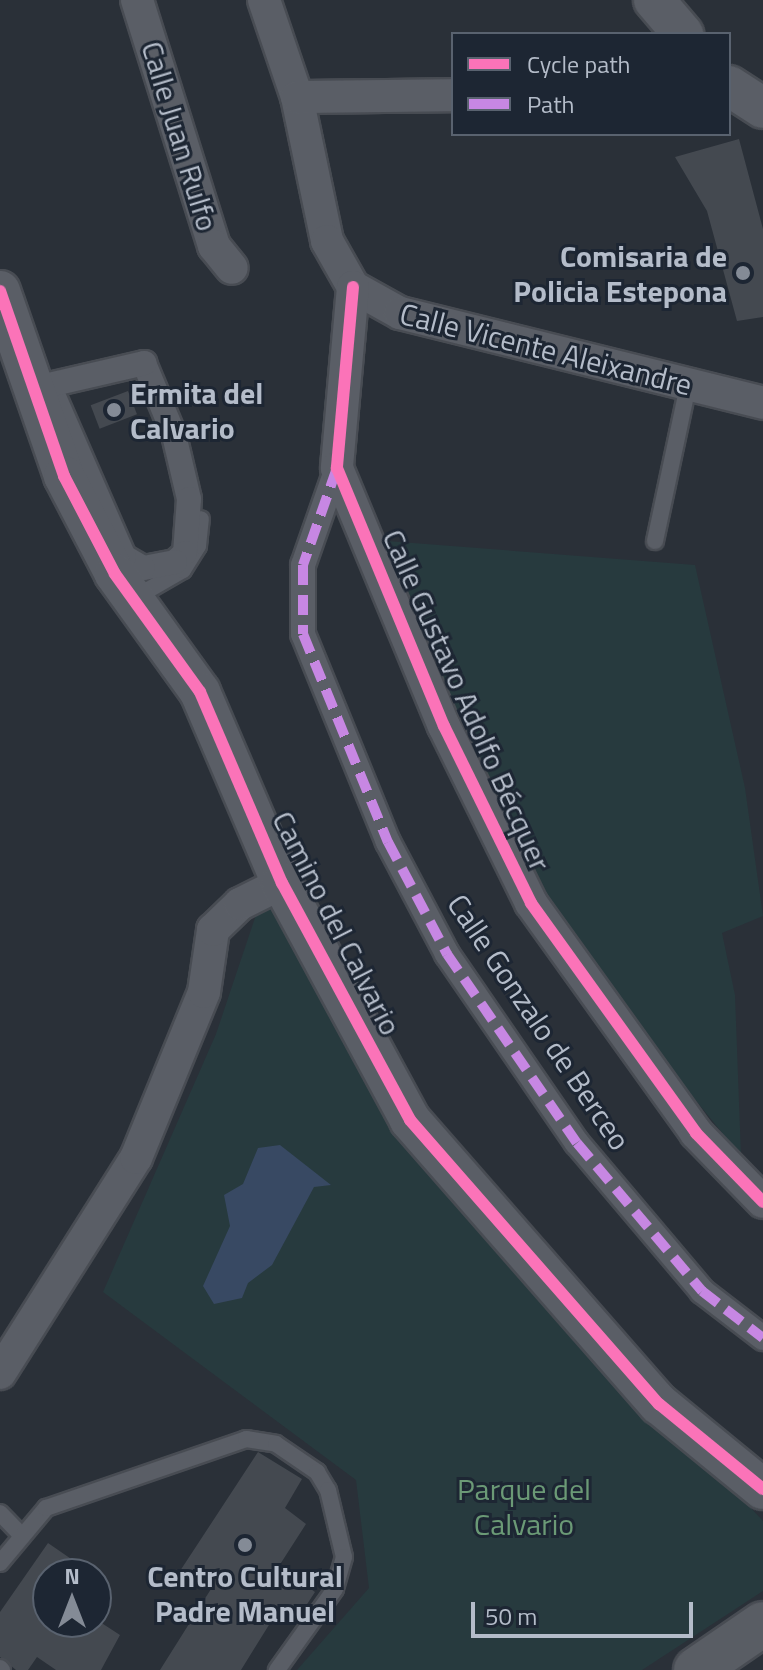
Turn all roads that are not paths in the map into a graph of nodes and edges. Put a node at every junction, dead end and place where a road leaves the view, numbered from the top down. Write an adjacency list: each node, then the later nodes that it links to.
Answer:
1 (137, 0): 7 (street, Calle Juan Rulfo)
2 (264, 0): 6 (street)
3 (654, 0): 4 (street)
4 (681, 32)
5 (451, 95): 6 (street)
6 (297, 97): 8 (street)
7 (232, 268)
8 (353, 287): 11 (street, Calle Vicente Aleixandre); 13 (street, Calle Gustavo Adolfo Bécquer)
9 (0, 291): 16 (street, Camino del Calvario)
10 (49, 385): 10 (street)
11 (688, 386): 12 (street, Calle Vicente Aleixandre); 15 (lane)
12 (763, 403)
13 (337, 468): 18 (street, Calle Gustavo Adolfo Bécquer); 19 (street, Calle Gonzalo de Berceo)
14 (201, 519): 16 (lane)
15 (655, 541)
16 (136, 597): 17 (street, Camino del Calvario)
17 (282, 883): 20 (street); 21 (street, Camino del Calvario)
18 (763, 1202)
19 (763, 1338)
20 (0, 1373)
21 (763, 1489)
22 (0, 1513): 23 (lane)
23 (20, 1534): 24 (lane); 26 (lane)
24 (0, 1563)
25 (763, 1624): 27 (main road)
26 (277, 1670)
27 (696, 1670)

